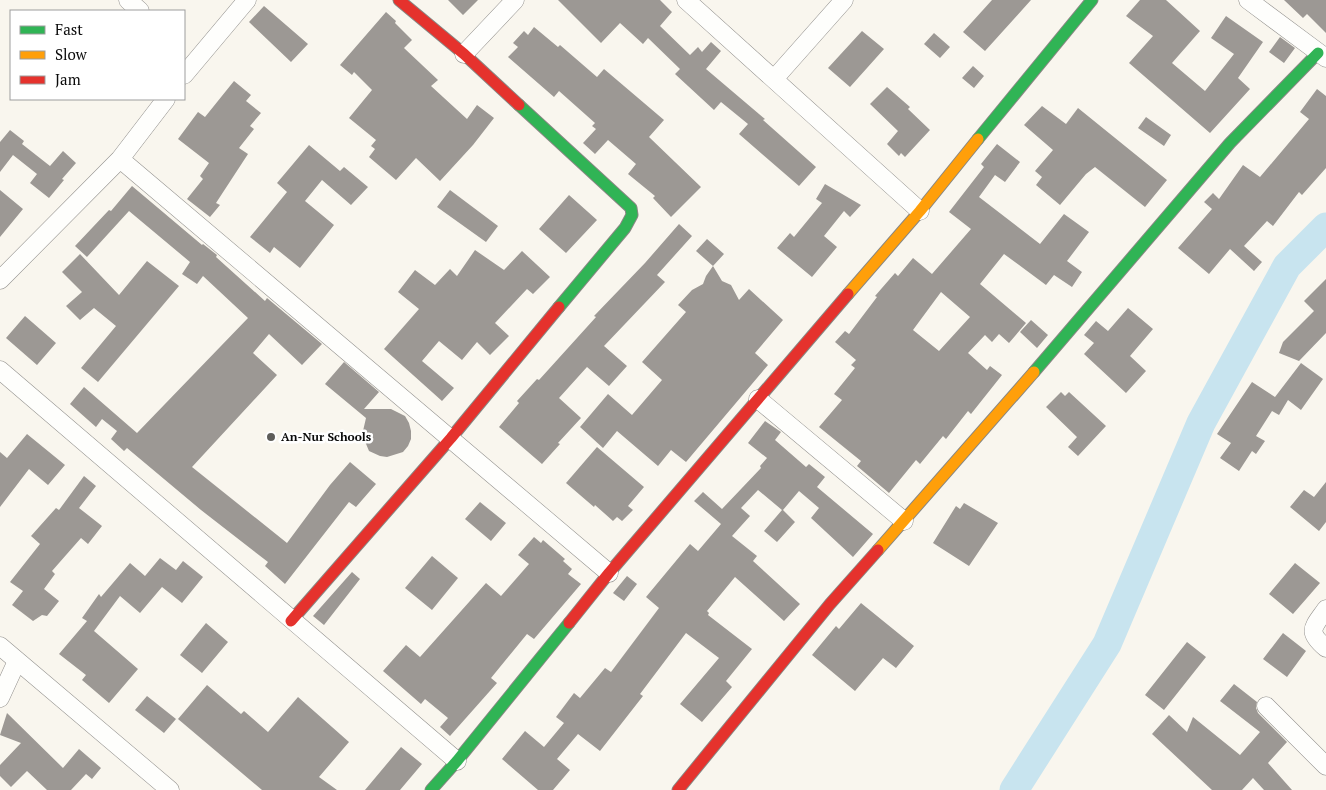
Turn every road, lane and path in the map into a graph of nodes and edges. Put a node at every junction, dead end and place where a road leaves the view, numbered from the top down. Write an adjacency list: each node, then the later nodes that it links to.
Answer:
1 (128, 0): 9 (street)
2 (247, 0): 12 (street)
3 (399, 0): 10 (street)
4 (515, 0): 10 (street)
5 (686, 0): 13 (street)
6 (844, 0): 13 (street)
7 (1092, 0): 16 (street)
8 (1248, 0): 11 (street)
9 (139, 10)
10 (464, 54): 20 (street)
11 (1322, 55): 21 (street)
12 (187, 63)
13 (774, 78): 16 (street)
14 (165, 100): 15 (street)
15 (120, 159): 17 (street); 20 (street)
16 (920, 211): 19 (street)
17 (0, 280)
18 (0, 370): 24 (street)
19 (758, 399): 21 (street); 22 (street)
20 (451, 438): 22 (street); 24 (street)
21 (904, 522): 34 (street)
22 (609, 573): 30 (street)
23 (1326, 608): 26 (street)
24 (292, 621): 30 (street)
25 (0, 646): 27 (street)
26 (1326, 648)
27 (17, 661): 28 (street); 32 (street)
28 (0, 698)
29 (1266, 706): 31 (street)
30 (457, 761): 33 (street)
31 (1326, 766)
32 (170, 790)
33 (431, 790)
34 (678, 790)

